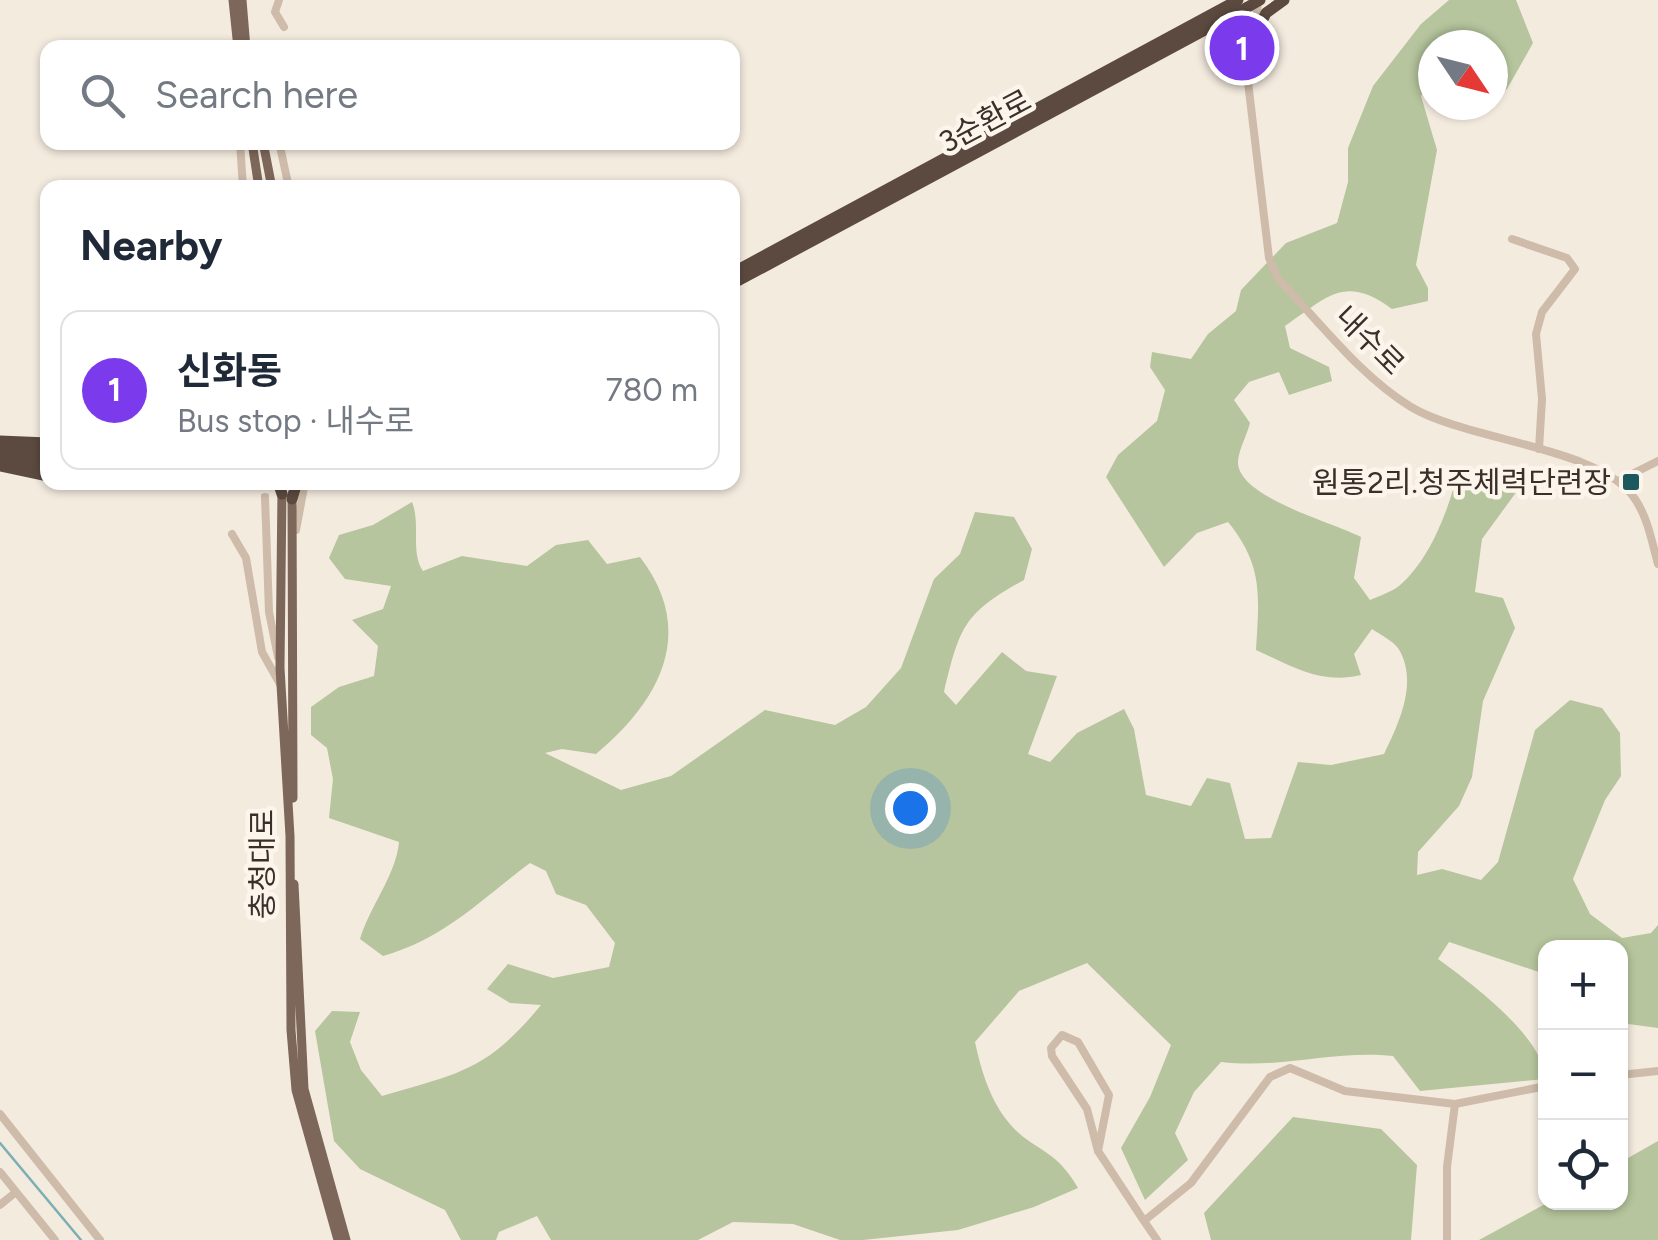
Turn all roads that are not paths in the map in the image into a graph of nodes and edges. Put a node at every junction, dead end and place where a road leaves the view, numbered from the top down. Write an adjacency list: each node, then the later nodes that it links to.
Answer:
1 (233, 0): 8 (main road)
2 (242, 0): 9 (main road)
3 (279, 0): 6 (street)
4 (1267, 1): 5 (highway, 3순환로, bridge); 7 (highway)
5 (1242, 4): 19 (highway, 3순환로); 20 (highway, 3순환로)
6 (284, 27)
7 (1254, 37): 24 (street, 내수로)
8 (237, 40)
9 (248, 40)
10 (241, 150): 14 (street)
11 (253, 150): 15 (main road)
12 (265, 150): 16 (main road)
13 (281, 150): 17 (street)
14 (243, 180)
15 (258, 180)
16 (270, 180)
17 (287, 180)
18 (1512, 239): 24 (street)
19 (740, 269)
20 (740, 280)
21 (0, 440): 22 (highway)
22 (40, 442)
23 (0, 449): 25 (highway)
24 (1540, 449): 30 (street, 내수로)
25 (40, 453)
26 (1658, 460): 30 (street)
27 (0, 462): 28 (highway); 29 (highway)
28 (40, 464)
29 (40, 474)
30 (1618, 480): 35 (street)
31 (284, 490): 36 (main road, 충청대로); 37 (main road, 충청대로)
32 (304, 490): 36 (street)
33 (265, 498): 37 (street)
34 (232, 534): 38 (street)
35 (1658, 564)
36 (291, 580): 52 (main road, 충청대로)
37 (280, 668): 38 (main road, 충청대로)
38 (280, 684): 51 (main road, 충청대로)
39 (1658, 1071): 40 (street)
40 (1628, 1075)
41 (1538, 1088): 42 (street)
42 (1455, 1104): 48 (street); 54 (street)
43 (0, 1114): 50 (street)
44 (1098, 1151): 44 (street); 48 (street)
45 (0, 1172): 46 (street)
46 (16, 1192): 47 (street); 49 (street)
47 (0, 1205)
48 (1144, 1221): 53 (street)
49 (55, 1240)
50 (100, 1240)
51 (338, 1240)
52 (346, 1240)
53 (1158, 1240)
54 (1447, 1240)

